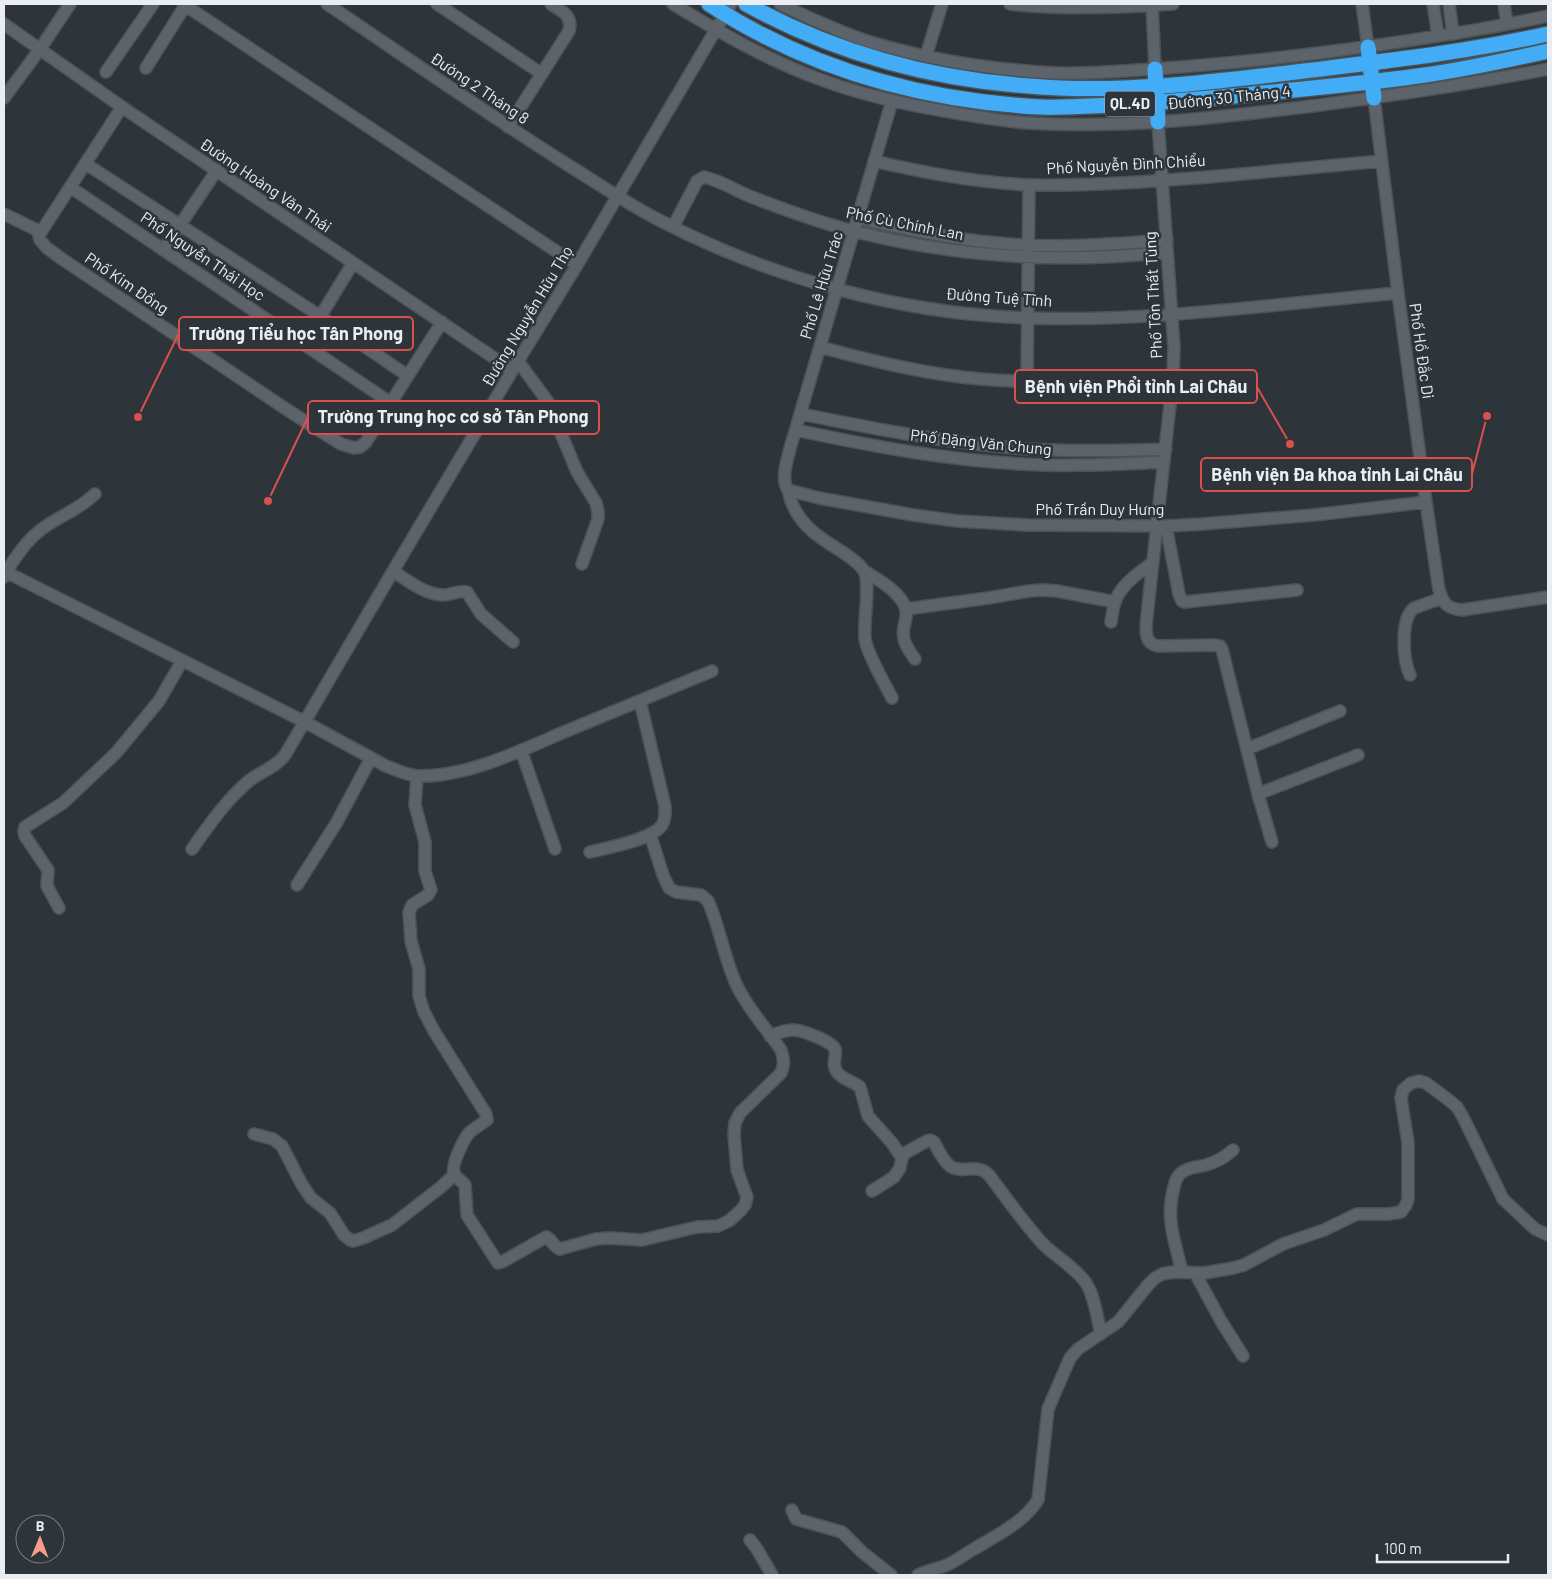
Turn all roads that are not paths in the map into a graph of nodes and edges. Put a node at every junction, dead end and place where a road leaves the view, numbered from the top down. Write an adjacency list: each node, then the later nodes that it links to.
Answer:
1 (70, 4): 28 (street)
2 (153, 4): 35 (street)
3 (327, 4): 45 (street, Đường 2 Tháng 8)
4 (437, 4): 36 (street)
5 (551, 4): 36 (street)
6 (673, 4): 23 (street, QL.4D)
7 (709, 4): 19 (highway, QL.4D)
8 (746, 4): 30 (highway, Đường 30 Tháng 4 / QL.4D)
9 (780, 4): 30 (street, Đường 30 Tháng 4 / QL.4D)
10 (942, 4): 30 (street)
11 (1010, 4): 18 (street)
12 (1173, 4): 18 (street)
13 (1362, 4): 27 (street)
14 (1433, 4): 26 (street)
15 (1449, 4): 24 (street)
16 (1504, 4): 22 (street)
17 (184, 5): 32 (street); 64 (street)
18 (1152, 5): 33 (street)
19 (728, 9): 23 (street, Đường Nguyễn Hữu Thọ); 42 (highway, Đường 30 Tháng 4 / QL.4D)
20 (1548, 16): 22 (street, Đường 30 Tháng 4 / QL.4D)
21 (4, 24): 28 (street, Đường Hoàng Văn Thái)
22 (1507, 24): 24 (street, Đường 30 Tháng 4 / QL.4D)
23 (716, 30): 41 (street, Đường 30 Tháng 4 / QL.4D); 53 (street, Đường Nguyễn Hữu Thọ)
24 (1453, 34): 26 (street, Đường 30 Tháng 4 / QL.4D)
25 (1548, 34): 31 (highway, Đường 30 Tháng 4 / QL.4D)
26 (1438, 36): 27 (street, Đường 30 Tháng 4 / QL.4D)
27 (1368, 47): 31 (highway); 33 (street, Đường 30 Tháng 4 / QL.4D)
28 (40, 49): 39 (street); 43 (street, Đường Hoàng Văn Thái)
29 (1548, 50): 37 (highway, Đường 30 Tháng 4 / QL.4D)
30 (924, 63): 33 (street, Đường 30 Tháng 4 / QL.4D); 38 (highway, Đường 30 Tháng 4 / QL.4D)
31 (1370, 63): 37 (highway); 38 (highway, Đường 30 Tháng 4 / QL.4D)
32 (146, 68)
33 (1155, 69): 38 (highway)
34 (1548, 69): 40 (street, Đường 30 Tháng 4 / QL.4D)
35 (106, 72)
36 (542, 74): 45 (street)
37 (1372, 81): 40 (highway); 42 (highway, Đường 30 Tháng 4 / QL.4D)
38 (1156, 85): 42 (highway)
39 (4, 98)
40 (1374, 98): 44 (street, Đường 30 Tháng 4 / QL.4D); 47 (street, Phố Hồ Đắc Di)
41 (892, 101): 44 (street, Đường 30 Tháng 4 / QL.4D); 46 (street, Phố Lê Hữu Trác)
42 (1157, 103): 44 (highway)
43 (122, 107): 48 (street); 49 (street, Đường Hoàng Văn Thái)
44 (1158, 122): 50 (street, Phố Tôn Thất Tùng)
45 (508, 127): 53 (street, Đường 2 Tháng 8)
46 (874, 161): 51 (street, Phố Nguyễn Đình Chiểu); 55 (street, Phố Lê Hữu Trác)
47 (1382, 161): 50 (street, Phố Nguyễn Đình Chiểu); 66 (street, Phố Hồ Đắc Di)
48 (86, 164): 52 (street); 56 (street, Phố Nguyễn Thái Học)
49 (216, 170): 56 (street); 63 (street, Đường Hoàng Văn Thái)
50 (1162, 181): 51 (street, Phố Nguyễn Đình Chiểu); 60 (street, Phố Tôn Thất Tùng)
51 (1030, 184): 62 (street)
52 (70, 187): 59 (street); 61 (street, Phố Nguyễn Thái Học)
53 (618, 196): 57 (street, Đường Tuệ Tĩnh); 64 (street, Đường Nguyễn Hữu Thọ)
54 (4, 214): 59 (street)
55 (858, 218): 58 (street, Phố Lê Hữu Trác); 62 (street, Phố Cù Chính Lan)
56 (181, 225): 61 (street); 68 (street, Phố Nguyễn Thái Học)
57 (673, 227): 58 (street, Phố Cù Chính Lan); 65 (street, Đường Tuệ Tĩnh)
58 (854, 232): 62 (street, Phố Cù Chính Lan); 65 (street, Phố Lê Hữu Trác)
59 (40, 234): 77 (street, Phố Kim Đồng)
60 (1167, 246): 62 (street, Phố Cù Chính Lan); 67 (street, Phố Tôn Thất Tùng)
61 (163, 250): 71 (street, Phố Nguyễn Thái Học)
62 (1028, 251): 69 (street)
63 (353, 263): 68 (street); 70 (street, Đường Hoàng Văn Thái)
64 (577, 266): 73 (street, Đường Nguyễn Hữu Thọ)
65 (836, 288): 69 (street, Đường Tuệ Tĩnh); 72 (street, Phố Lê Hữu Trác)
66 (1398, 293): 67 (street, Đường Tuệ Tĩnh); 86 (street, Phố Hồ Đắc Di)
67 (1171, 315): 69 (street, Đường Tuệ Tĩnh); 75 (street, Phố Tôn Thất Tùng)
68 (320, 316): 71 (street); 74 (street, Phố Nguyễn Thái Học)
69 (1027, 318): 76 (street)
70 (442, 322): 73 (street, Đường Hoàng Văn Thái); 74 (street)
71 (304, 343): 77 (street, Phố Nguyễn Thái Học)
72 (820, 347): 76 (street); 78 (street, Phố Lê Hữu Trác)
73 (515, 366): 89 (street, Đường Hoàng Văn Thái); 90 (street, Đường Nguyễn Hữu Thọ)
74 (408, 376): 77 (street)
75 (1173, 377): 76 (street); 81 (street, Phố Tôn Thất Tùng)
76 (1027, 381)
77 (391, 402)
78 (801, 414): 79 (street, Phố Lê Hữu Trác); 80 (street, Phố Đặng Văn Chung)
79 (796, 430): 82 (street, Phố Đặng Văn Chung); 84 (street, Phố Lê Hữu Trác)
80 (980, 444): 81 (street, Phố Đặng Văn Chung); 82 (street)
81 (1166, 449): 83 (street, Phố Tôn Thất Tùng)
82 (979, 461): 83 (street, Phố Đặng Văn Chung)
83 (1164, 462): 87 (street, Phố Tôn Thất Tùng)
84 (787, 485): 87 (street, Phố Trần Duy Hưng); 91 (street)
85 (95, 494): 92 (street)
86 (1426, 502): 87 (street, Phố Trần Duy Hưng); 96 (street, Phố Hồ Đắc Di)
87 (1161, 526): 88 (street, Phố Tôn Thất Tùng); 93 (street)
88 (1153, 562): 95 (street); 108 (street, Phố Tôn Thất Tùng)
89 (582, 564)
90 (393, 571): 99 (street); 107 (street, Đường Nguyễn Hữu Thọ)
91 (864, 571): 97 (street); 104 (street)
92 (5, 573): 101 (street)
93 (1297, 590)
94 (1548, 598): 96 (street)
95 (1115, 602): 97 (street); 98 (street)
96 (1444, 602): 103 (street)
97 (906, 609): 100 (street)
98 (1111, 622)
99 (513, 642)
100 (915, 659)
101 (182, 660): 107 (street); 120 (street)
102 (712, 671): 105 (street)
103 (1410, 675)
104 (892, 698)
105 (640, 701): 109 (street); 114 (street)
106 (1340, 711): 108 (street)
107 (304, 722): 111 (street); 116 (street, Đường Nguyễn Hữu Thọ)
108 (1247, 749): 113 (street)
109 (521, 750): 112 (street); 117 (street)
110 (1358, 755): 113 (street)
111 (371, 758): 112 (street); 119 (street)
112 (416, 776): 125 (street)
113 (1258, 794): 115 (street)
114 (650, 834): 118 (street); 121 (street)
115 (1272, 842)
116 (192, 848)
117 (555, 849)
118 (590, 852)
119 (297, 884)
120 (59, 908)
121 (770, 1036): 124 (street); 125 (street)
122 (254, 1134): 125 (street)
123 (1233, 1150): 128 (street)
124 (902, 1158): 126 (street); 130 (street)
125 (455, 1174)
126 (872, 1191)
127 (1548, 1235): 129 (street)
128 (1182, 1272): 129 (street); 130 (street)
129 (1195, 1272): 131 (street)
130 (1101, 1334): 136 (street)
131 (1243, 1356)
132 (792, 1510): 135 (street)
133 (750, 1540): 134 (street)
134 (772, 1575)
135 (891, 1575)
136 (918, 1575)

